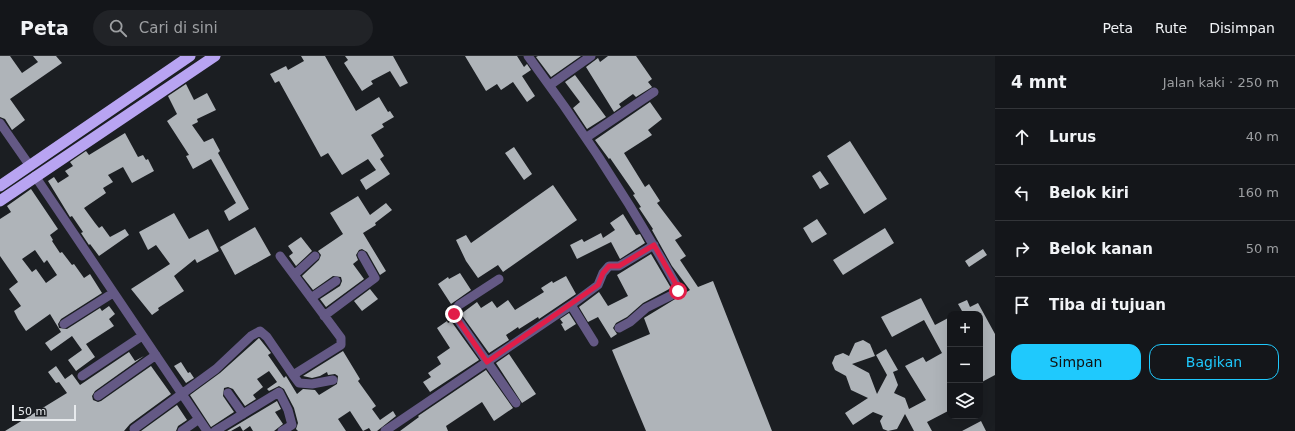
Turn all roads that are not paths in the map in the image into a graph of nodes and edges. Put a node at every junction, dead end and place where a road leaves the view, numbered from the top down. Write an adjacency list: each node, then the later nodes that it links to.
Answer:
1 (190, 56): 9 (highway)
2 (215, 56): 10 (highway)
3 (528, 56): 5 (street)
4 (591, 56): 5 (street)
5 (550, 85): 8 (street)
6 (654, 92): 8 (street)
7 (0, 123): 9 (street)
8 (587, 137): 13 (street)
9 (30, 166): 11 (highway)
10 (35, 176): 12 (highway); 20 (street)
11 (0, 186)
12 (0, 201)
13 (654, 245): 22 (street); 25 (street)
14 (362, 255): 23 (street)
15 (280, 256): 17 (street)
16 (315, 256): 17 (street)
17 (294, 275): 21 (street)
18 (499, 279): 29 (street)
19 (336, 281): 21 (street)
20 (113, 293): 24 (street); 26 (street)
21 (311, 298): 23 (street)
22 (571, 305): 27 (street); 29 (street)
23 (324, 316): 30 (street)
24 (64, 324)
25 (619, 328)
26 (142, 336): 28 (street); 31 (street)
27 (594, 342)
28 (156, 356): 33 (street); 35 (street)
29 (487, 362): 36 (street); 45 (street)
30 (293, 375): 32 (street); 33 (street)
31 (82, 376)
32 (333, 380)
33 (181, 393): 38 (street); 40 (street)
34 (228, 393): 37 (street)
35 (98, 396)
36 (516, 403)
37 (243, 414): 39 (street); 43 (street)
38 (199, 419): 41 (street); 42 (street)
39 (294, 428): 44 (street)
40 (134, 429)
41 (182, 431)
42 (207, 431)
43 (215, 431)
44 (282, 431)
45 (385, 431)

